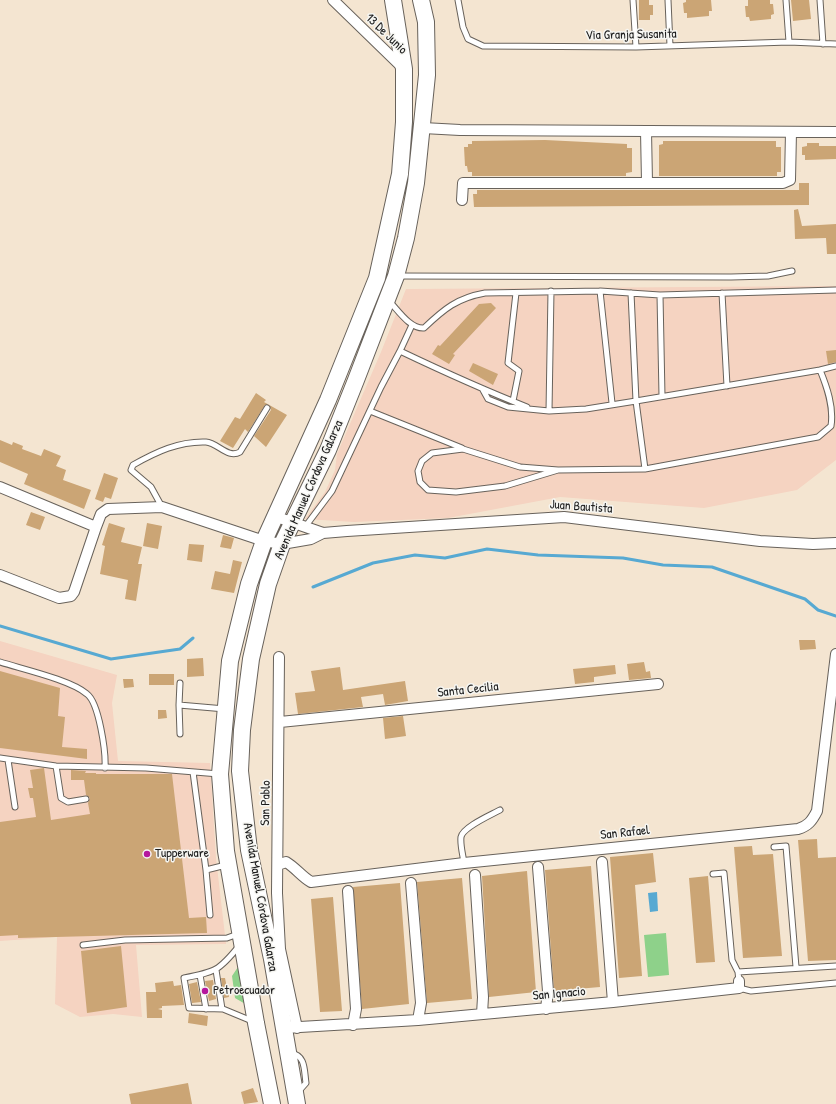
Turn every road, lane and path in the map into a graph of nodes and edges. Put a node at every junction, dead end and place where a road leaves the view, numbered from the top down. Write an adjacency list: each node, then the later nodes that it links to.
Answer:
1 (333, 0): 14 (street, 13 De Junio)
2 (393, 0): 14 (main road, Avenida Manuel Córdova Galarza)
3 (421, 0): 15 (main road, Avenida Manuel Córdova Galarza)
4 (458, 0): 13 (lane, Via Granja Susanita)
5 (634, 0): 13 (lane)
6 (668, 0): 12 (lane)
7 (786, 0): 9 (lane)
8 (820, 0): 10 (lane)
9 (789, 42): 10 (lane, Via Granja Susanita); 12 (lane, Via Granja Susanita)
10 (823, 44): 11 (lane, Via Granja Susanita)
11 (836, 44)
12 (670, 46): 13 (lane, Via Granja Susanita)
13 (636, 47)
14 (404, 69): 50 (main road, Avenida Manuel Córdova Galarza)
15 (423, 128): 16 (street); 22 (main road, Avenida Manuel Córdova Galarza)
16 (646, 131): 17 (street); 19 (street)
17 (791, 132): 18 (street); 19 (street)
18 (836, 132)
19 (647, 182): 20 (street)
20 (462, 200)
21 (792, 271): 22 (lane)
22 (396, 276): 30 (main road, Avenida Manuel Córdova Galarza)
23 (600, 290): 25 (lane); 27 (lane); 40 (lane)
24 (836, 290): 28 (lane)
25 (552, 291): 26 (lane); 44 (lane)
26 (516, 293): 31 (lane); 38 (lane)
27 (631, 293): 29 (lane); 39 (lane)
28 (722, 293): 29 (lane); 35 (lane)
29 (660, 295): 37 (lane)
30 (387, 299): 31 (lane); 51 (main road, Avenida Manuel Córdova Galarza)
31 (412, 325): 32 (lane)
32 (400, 351): 36 (lane); 43 (lane)
33 (836, 366): 34 (lane)
34 (820, 370): 35 (lane); 46 (lane)
35 (727, 386): 37 (lane)
36 (483, 390): 38 (lane); 42 (lane)
37 (662, 396): 39 (lane)
38 (513, 401): 42 (lane)
39 (636, 401): 40 (lane); 46 (lane)
40 (612, 403): 44 (lane)
41 (267, 408): 49 (lane)
42 (532, 409): 44 (lane)
43 (370, 411): 45 (lane); 51 (lane)
44 (549, 411)
45 (463, 449): 47 (lane); 47 (lane)
46 (645, 469): 47 (lane)
47 (558, 470)
48 (0, 487): 52 (street)
49 (162, 507): 52 (street); 54 (street, Juan Bautista)
50 (274, 516): 51 (street, Juan Bautista); 54 (main road, Avenida Manuel Córdova Galarza)
51 (299, 525): 53 (street, Juan Bautista); 56 (main road, Avenida Manuel Córdova Galarza)
52 (96, 526): 57 (street)
53 (323, 533): 55 (street, Juan Bautista); 56 (street, Juan Bautista)
54 (264, 541): 56 (street, Juan Bautista); 64 (main road, Avenida Manuel Córdova Galarza)
55 (836, 543)
56 (282, 544): 90 (main road, Avenida Manuel Córdova Galarza)
57 (0, 575)
58 (836, 654): 78 (street, San Rafael)
59 (279, 658): 65 (street, San Pablo)
60 (0, 662): 70 (lane)
61 (180, 683): 63 (lane)
62 (658, 684): 65 (street, Santa Cecilia)
63 (179, 705): 64 (lane); 66 (lane)
64 (226, 709): 72 (main road, Avenida Manuel Córdova Galarza)
65 (280, 722): 80 (street, San Pablo)
66 (180, 734)
67 (0, 758): 68 (lane)
68 (8, 760): 69 (lane); 74 (lane)
69 (56, 766): 70 (lane); 73 (lane)
70 (105, 768): 71 (lane)
71 (193, 772): 72 (lane); 82 (lane)
72 (220, 774): 79 (main road, Avenida Manuel Córdova Galarza)
73 (86, 799)
74 (15, 806)
75 (500, 810): 78 (lane)
76 (774, 847): 93 (lane)
77 (602, 862): 98 (street)
78 (464, 863): 80 (street, San Rafael)
79 (228, 864): 82 (lane); 88 (main road, Avenida Manuel Córdova Galarza)
80 (278, 865): 90 (street, San Pablo)
81 (538, 867): 101 (street)
82 (206, 870): 87 (lane)
83 (713, 874): 96 (lane)
84 (475, 876): 102 (street)
85 (411, 883): 103 (street)
86 (348, 891): 105 (street)
87 (210, 915)
88 (241, 937): 89 (lane); 91 (main road, Avenida Manuel Córdova Galarza); 94 (lane)
89 (82, 945)
90 (276, 954): 91 (main road); 106 (main road, Avenida Manuel Córdova Galarza)
91 (246, 962): 104 (main road, Avenida Manuel Córdova Galarza)
92 (836, 966): 93 (lane)
93 (796, 967): 96 (lane)
94 (216, 970): 95 (lane); 100 (lane)
95 (200, 975): 99 (lane); 99 (lane)
96 (739, 980): 97 (lane, San Ignacio); 98 (street, San Ignacio)
97 (836, 983)
98 (613, 1002): 101 (street, San Ignacio)
99 (206, 1009): 100 (lane)
100 (222, 1009): 104 (lane)
101 (546, 1009): 102 (street, San Ignacio)
102 (482, 1014): 103 (street, San Ignacio)
103 (418, 1020): 105 (street, San Ignacio)
104 (256, 1023): 108 (main road, Avenida Manuel Córdova Galarza)
105 (353, 1025): 106 (street, San Ignacio)
106 (290, 1028): 107 (main road, Avenida Manuel Córdova Galarza)
107 (296, 1099)
108 (272, 1104)

